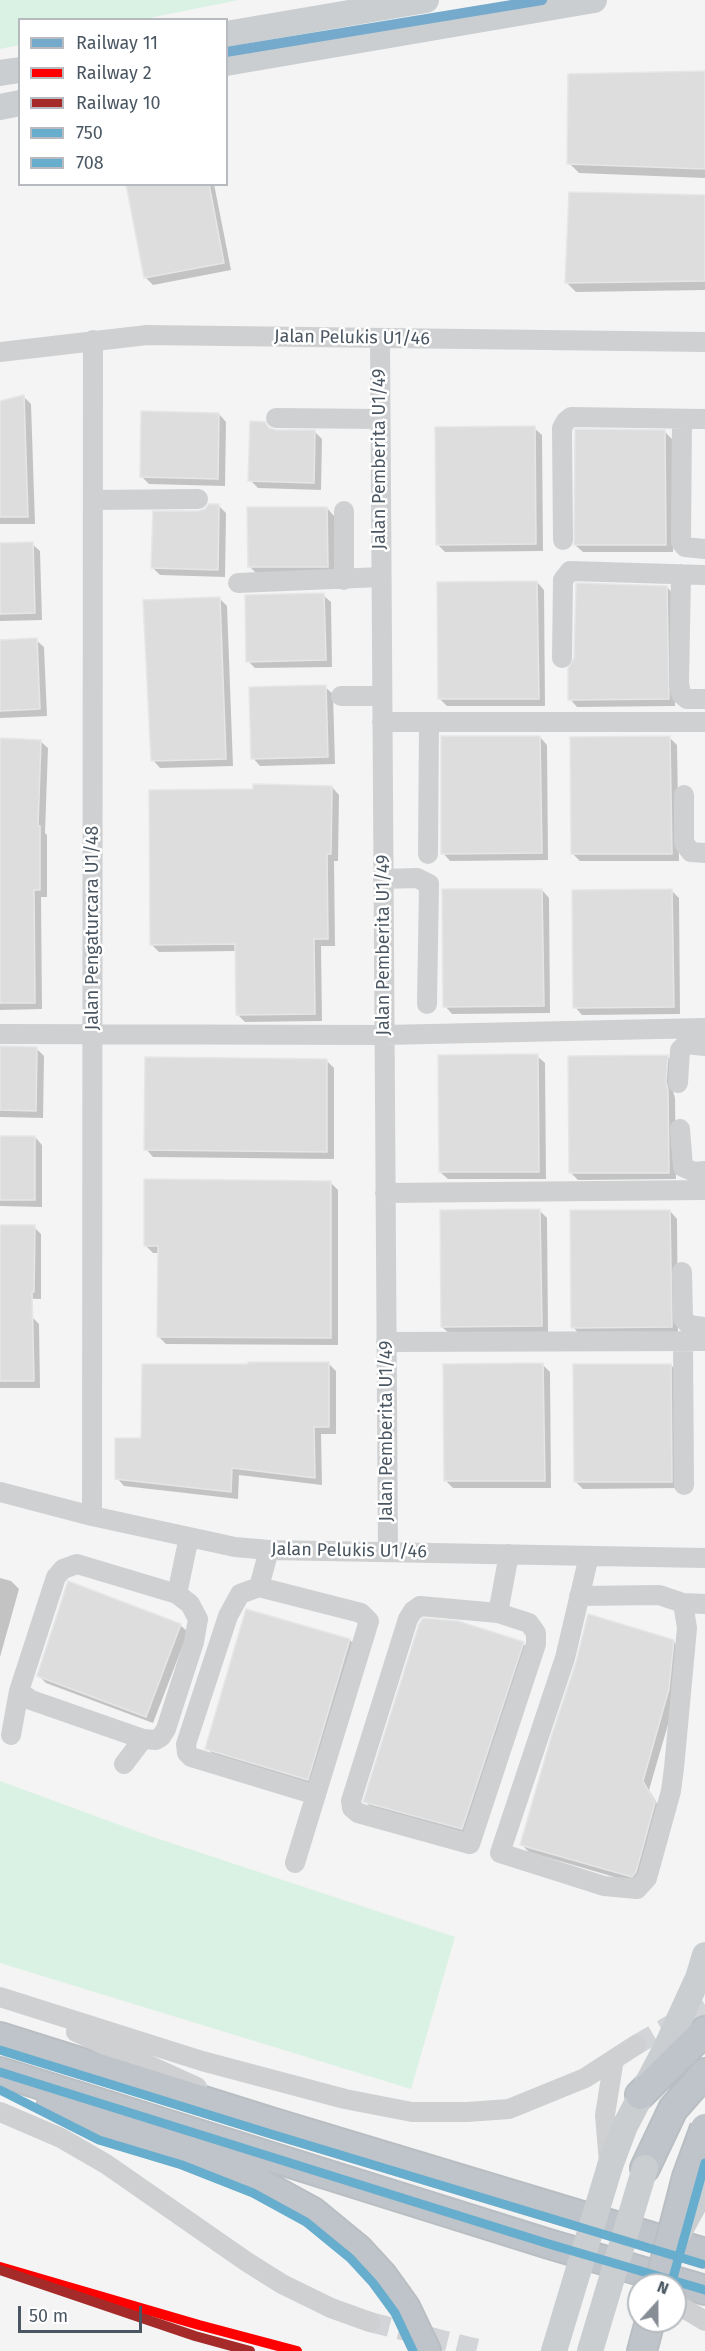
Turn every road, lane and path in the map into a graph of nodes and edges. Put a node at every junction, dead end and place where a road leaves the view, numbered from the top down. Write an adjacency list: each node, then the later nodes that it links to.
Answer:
1 (426, 0): 3 (main road)
2 (594, 0): 5 (main road)
3 (356, 6): 4 (main road)
4 (228, 34)
5 (228, 63)
6 (18, 70): 7 (main road)
7 (0, 73)
8 (18, 103): 9 (main road)
9 (0, 107)
10 (380, 338): 11 (street, Jalan Pelukis U1/46); 12 (street, Jalan Pelukis U1/46); 15 (street, Jalan Pemberita U1/49)
11 (93, 340): 13 (street, Jalan Pelukis U1/46); 19 (street, Jalan Pengaturcara U1/48)
12 (705, 342)
13 (0, 352)
14 (276, 418): 15 (street)
15 (380, 419): 25 (street, Jalan Pemberita U1/49)
16 (682, 419): 17 (street); 21 (street); 22 (street)
17 (705, 419)
18 (198, 499): 19 (street)
19 (93, 500): 42 (street, Jalan Pengaturcara U1/48)
20 (344, 511): 26 (street)
21 (563, 540)
22 (705, 549)
23 (681, 574): 24 (street); 28 (street); 31 (street)
24 (705, 575)
25 (381, 578): 26 (street); 30 (street, Jalan Pemberita U1/49)
26 (344, 580): 27 (street)
27 (238, 584)
28 (561, 658)
29 (341, 696): 30 (street)
30 (382, 696): 32 (street, Jalan Pemberita U1/49)
31 (705, 699)
32 (382, 722): 33 (street); 38 (street, Jalan Pemberita U1/49)
33 (429, 722): 34 (street); 37 (street)
34 (705, 722)
35 (684, 795): 36 (street)
36 (705, 853)
37 (428, 854)
38 (383, 879): 39 (street); 43 (street, Jalan Pemberita U1/49)
39 (427, 1004)
40 (705, 1028): 43 (street)
41 (0, 1034): 42 (street)
42 (93, 1034): 43 (street); 57 (street, Jalan Pengaturcara U1/48)
43 (384, 1035): 49 (street, Jalan Pemberita U1/49)
44 (705, 1046): 45 (street)
45 (678, 1083)
46 (680, 1129): 47 (street)
47 (705, 1171)
48 (705, 1190): 49 (street)
49 (385, 1193): 52 (street, Jalan Pemberita U1/49)
50 (682, 1272): 51 (street)
51 (705, 1327)
52 (386, 1341): 54 (street); 60 (street, Jalan Pemberita U1/49)
53 (705, 1341): 54 (street)
54 (683, 1342): 55 (street)
55 (684, 1485)
56 (0, 1492): 57 (street, Jalan Pelukis U1/46)
57 (92, 1516): 58 (street, Jalan Pelukis U1/46)
58 (189, 1537): 59 (street, Jalan Pelukis U1/46); 65 (street)
59 (269, 1550): 60 (street, Jalan Pelukis U1/46); 64 (street)
60 (388, 1552): 61 (street, Jalan Pelukis U1/46)
61 (510, 1554): 62 (street, Jalan Pelukis U1/46); 69 (street)
62 (589, 1556): 63 (street, Jalan Pelukis U1/46); 66 (street)
63 (705, 1558)
64 (259, 1587): 74 (street); 74 (street)
65 (177, 1594): 70 (street); 72 (street)
66 (579, 1596): 67 (street); 67 (street)
67 (683, 1603): 68 (street)
68 (705, 1604)
69 (498, 1613): 69 (street)
70 (19, 1691): 71 (street); 72 (street)
71 (11, 1735)
72 (143, 1739): 73 (street)
73 (124, 1764)
74 (316, 1795): 75 (street)
75 (296, 1863)
76 (705, 1955): 85 (main road)
77 (0, 1997): 81 (street); 87 (street)
78 (705, 2031): 85 (highway)
79 (0, 2037): 87 (highway)
80 (636, 2045): 81 (street)
81 (614, 2059): 90 (street)
82 (0, 2072): 93 (highway)
83 (705, 2073): 91 (highway)
84 (0, 2077): 89 (highway)
85 (640, 2095): 90 (main road)
86 (2, 2113): 89 (street); 101 (street)
87 (274, 2123): 95 (highway)
88 (705, 2128): 94 (highway, bridge)
89 (103, 2129): 103 (highway)
90 (609, 2166): 104 (main road, bridge)
91 (645, 2168): 105 (main road, bridge)
92 (705, 2185): 94 (main road, bridge)
93 (549, 2244): 97 (street); 98 (highway)
94 (667, 2253): 96 (highway, bridge)
95 (705, 2253)
96 (662, 2273)
97 (627, 2278)
98 (705, 2290)
99 (687, 2310): 100 (street)
100 (705, 2321)
101 (370, 2322)
102 (647, 2333): 106 (highway)
103 (425, 2349)
104 (554, 2351)
105 (590, 2351)
106 (642, 2351)

